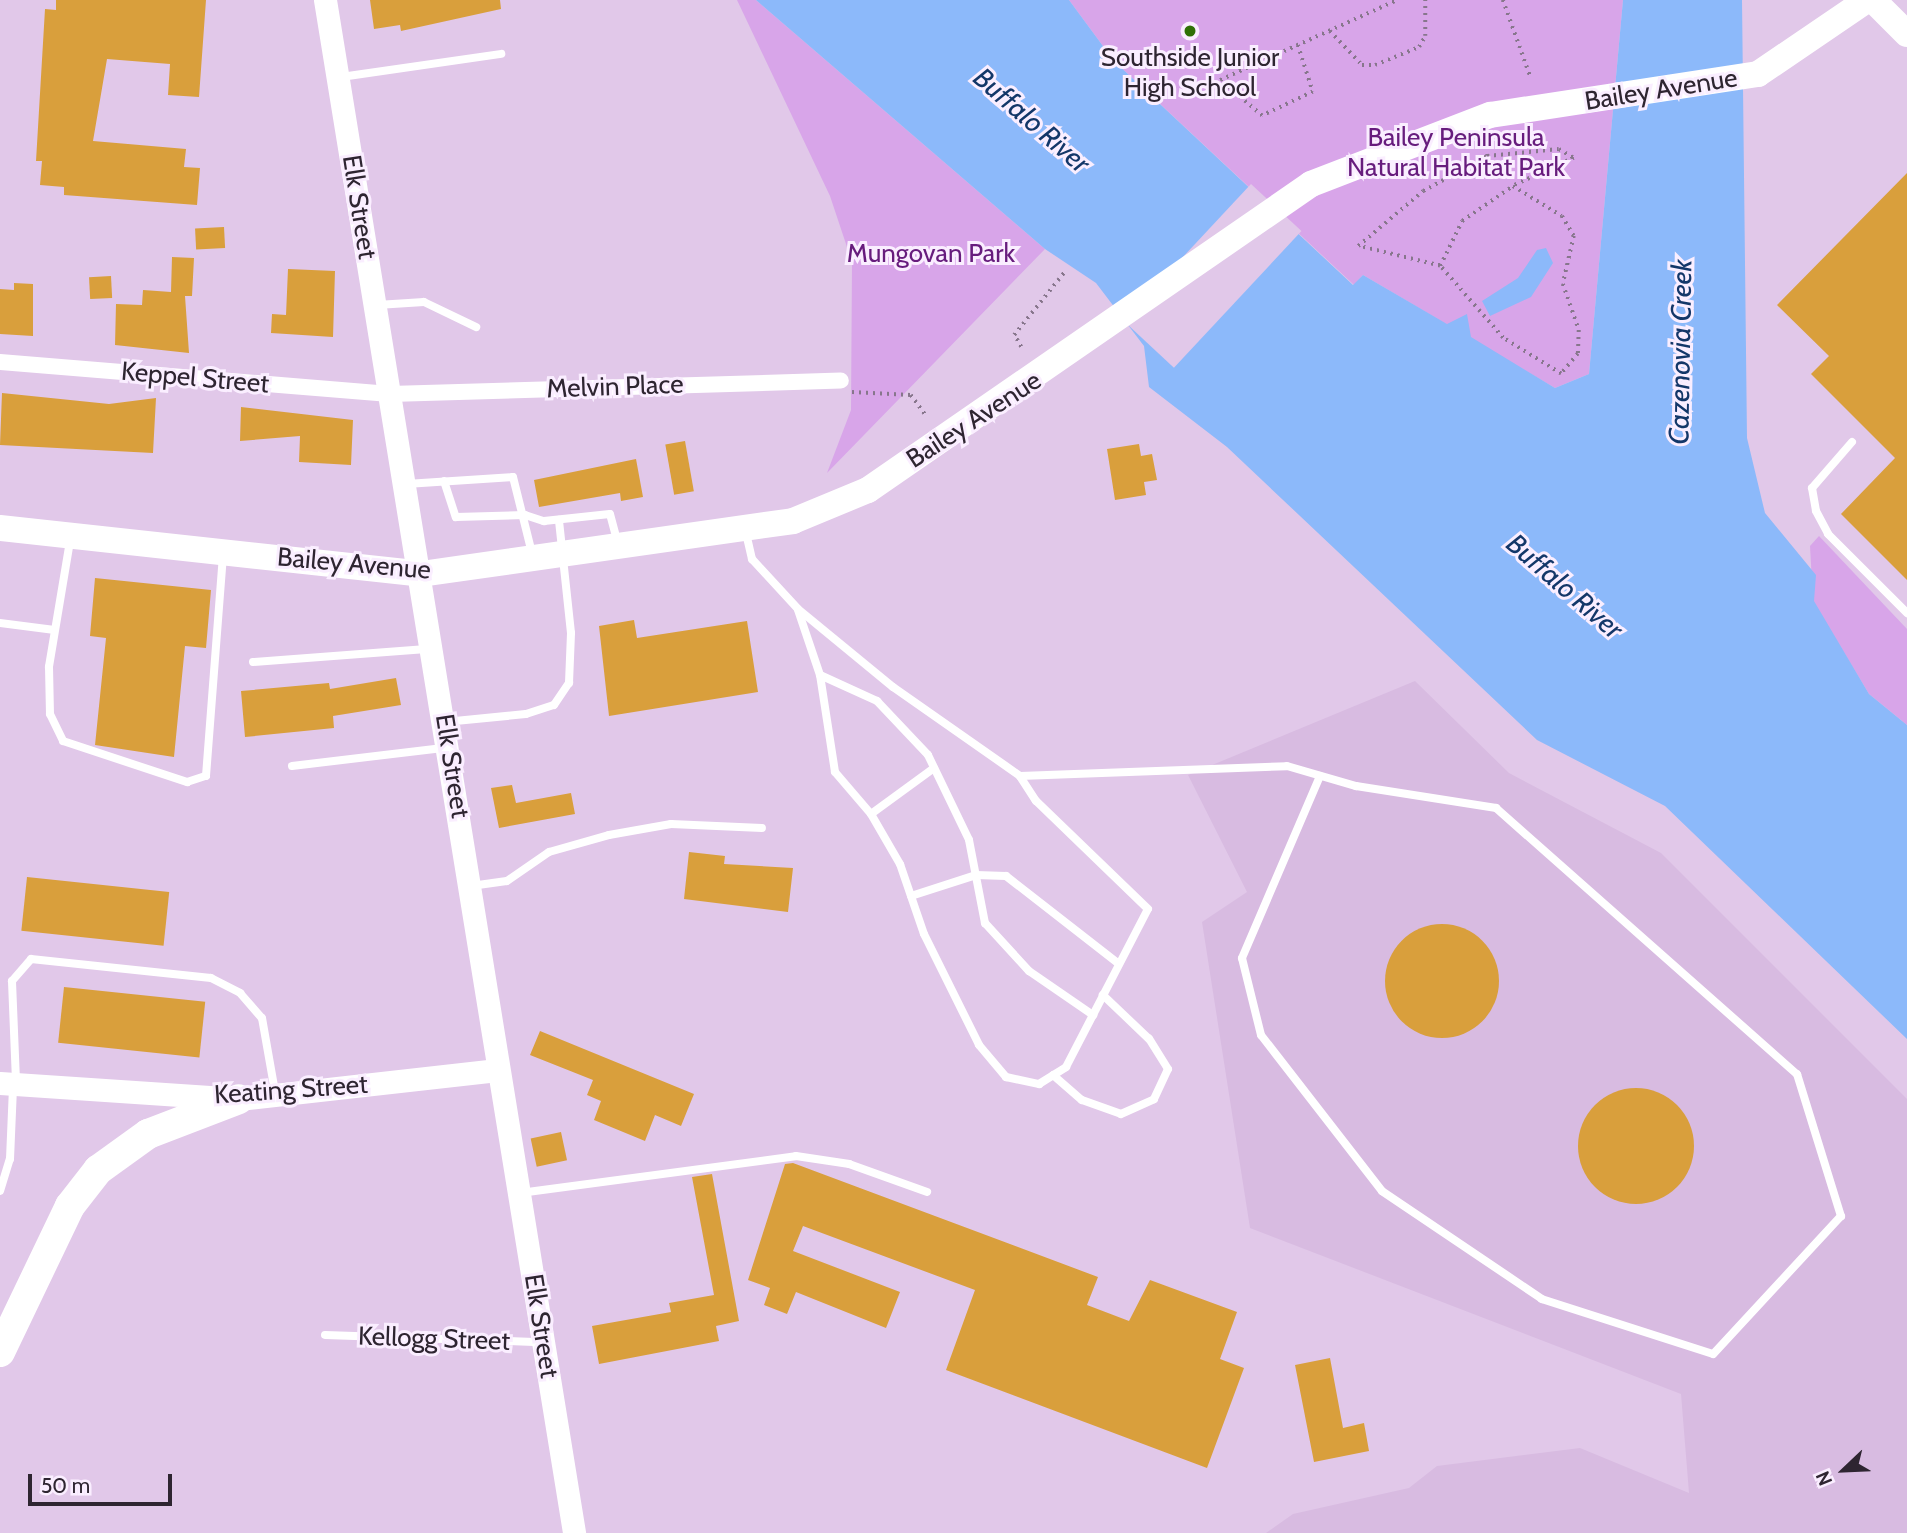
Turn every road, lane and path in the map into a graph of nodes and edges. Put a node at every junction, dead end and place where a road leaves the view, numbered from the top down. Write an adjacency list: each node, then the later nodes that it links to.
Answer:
1 (325, 0): 10 (main road, Elk Street)
2 (1397, 0): 6 (path)
3 (1425, 0): 6 (path)
4 (1503, 0): 11 (path)
5 (1862, 2): 7 (main road, Bailey Avenue); 30 (main road, Bailey Avenue)
6 (1330, 31): 8 (path)
7 (1907, 34)
8 (1298, 45): 8 (path)
9 (501, 54): 10 (lane)
10 (338, 77): 17 (main road, Elk Street)
11 (1531, 78)
12 (1488, 145): 13 (path)
13 (1487, 156): 14 (path); 15 (path)
14 (1513, 186): 15 (path); 15 (path)
15 (1440, 266)
16 (1066, 270): 19 (path)
17 (375, 305): 18 (lane); 22 (main road, Elk Street)
18 (477, 327)
19 (1021, 347)
20 (0, 362): 22 (street, Keppel Street)
21 (841, 381): 22 (street, Melvin Place); 23 (path)
22 (390, 394): 26 (main road, Elk Street)
23 (926, 416)
24 (1852, 442): 38 (lane)
25 (444, 481): 26 (lane); 27 (lane); 27 (lane)
26 (406, 484): 36 (main road, Elk Street)
27 (525, 515): 28 (lane); 35 (lane)
28 (559, 520): 32 (lane); 34 (lane)
29 (0, 528): 31 (main road, Bailey Avenue)
30 (745, 529): 32 (main road, Bailey Avenue); 37 (lane)
31 (71, 536): 33 (main road, Bailey Avenue); 40 (lane)
32 (619, 549): 34 (main road, Bailey Avenue)
33 (223, 552): 36 (main road, Bailey Avenue); 40 (lane)
34 (566, 557): 35 (main road, Bailey Avenue); 44 (lane)
35 (534, 562): 36 (main road, Bailey Avenue)
36 (421, 574): 41 (main road, Elk Street)
37 (798, 608): 43 (lane); 48 (lane)
38 (1907, 613)
39 (0, 623): 40 (lane)
40 (55, 630)
41 (434, 649): 42 (lane); 44 (main road, Elk Street)
42 (253, 662)
43 (820, 676): 47 (lane); 50 (lane)
44 (445, 722): 45 (main road, Elk Street)
45 (449, 747): 46 (lane); 53 (main road, Elk Street)
46 (292, 766)
47 (934, 768): 50 (lane); 52 (lane)
48 (1020, 776): 49 (lane); 55 (lane)
49 (1320, 776): 49 (lane)
50 (871, 814): 54 (lane)
51 (762, 828): 53 (lane)
52 (976, 875): 54 (lane); 55 (lane); 57 (lane)
53 (471, 886): 58 (main road, Elk Street)
54 (911, 896): 59 (lane)
55 (1119, 964): 56 (lane)
56 (1103, 995): 57 (lane); 59 (lane)
57 (1093, 1015): 59 (lane)
58 (497, 1070): 61 (main road, Keating Street); 65 (main road, Elk Street)
59 (1053, 1075)
60 (10, 1084): 61 (lane); 62 (main road, Keating Street); 63 (lane)
61 (275, 1095): 62 (main road, Keating Street)
62 (239, 1099): 68 (highway)
63 (0, 1191)
64 (927, 1192): 65 (lane)
65 (520, 1193): 67 (main road, Elk Street)
66 (325, 1335): 67 (lane, Kellogg Street)
67 (544, 1342): 69 (main road, Elk Street)
68 (0, 1352)
69 (574, 1533)

